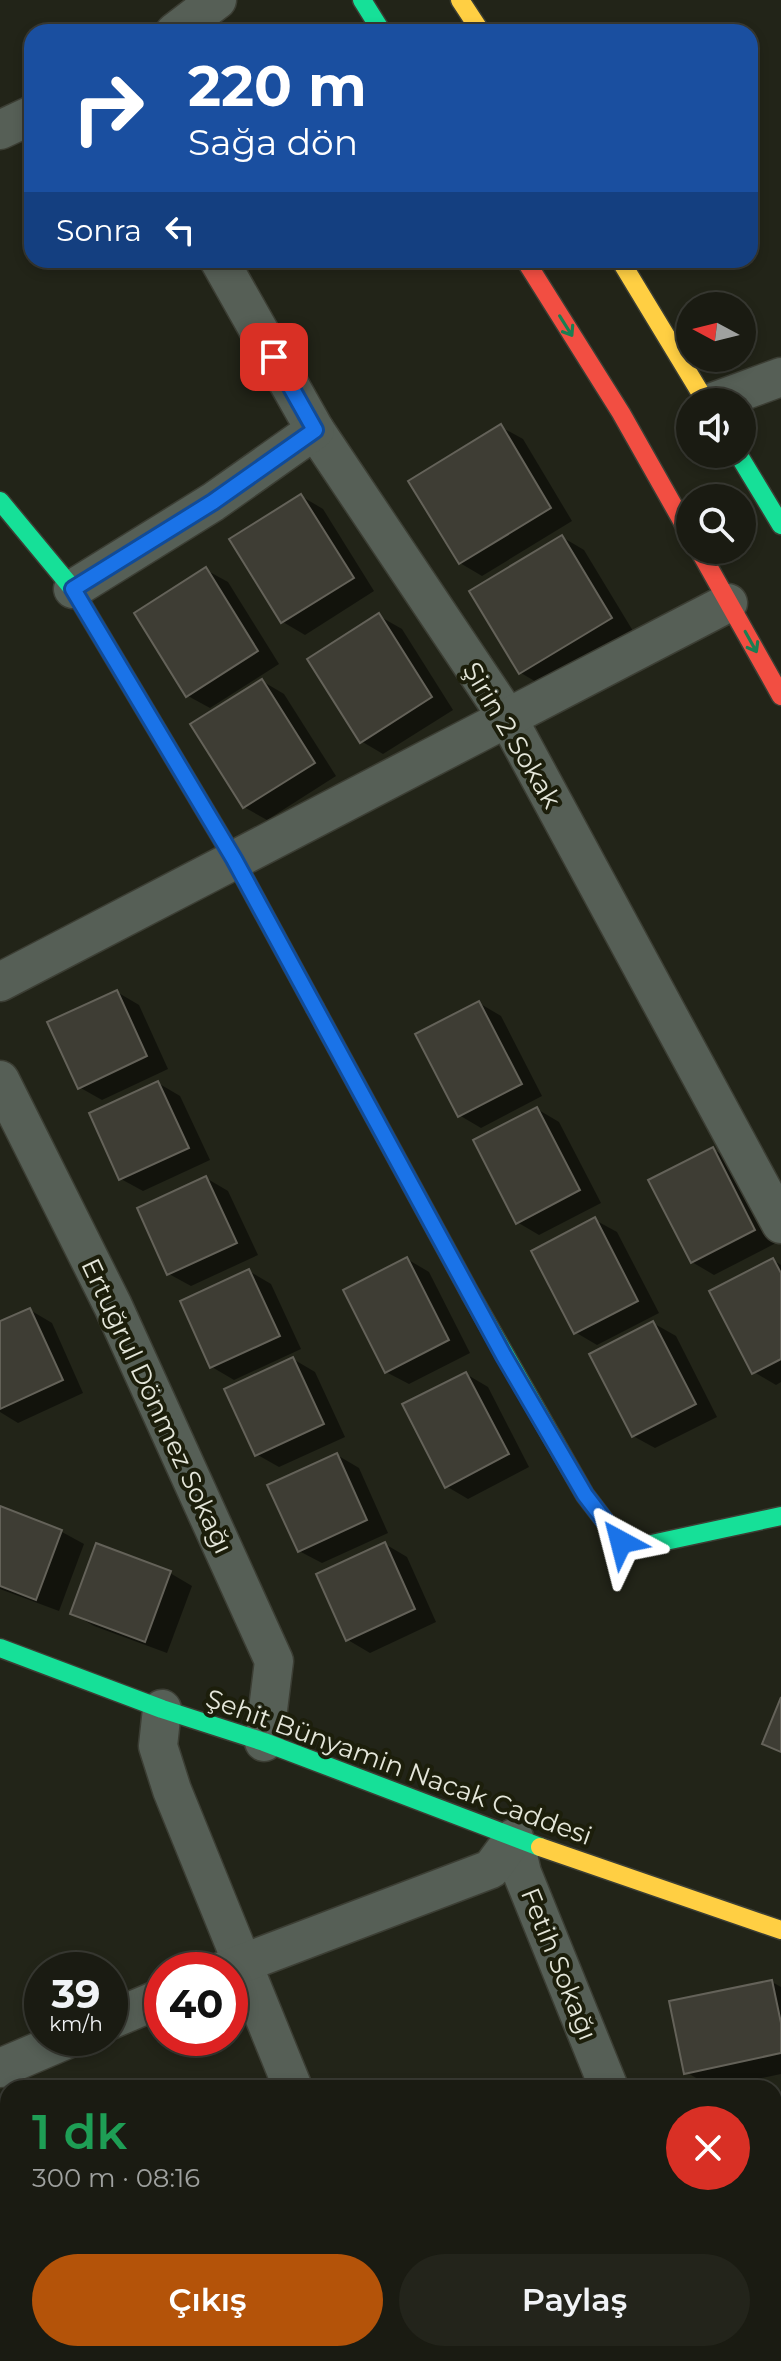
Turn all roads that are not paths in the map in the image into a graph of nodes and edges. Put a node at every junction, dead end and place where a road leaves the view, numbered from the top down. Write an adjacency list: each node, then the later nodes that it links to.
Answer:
1 (217, 0): 4 (street)
2 (362, 0): 5 (main road)
3 (460, 0): 6 (main road)
4 (186, 24)
5 (377, 24)
6 (476, 24)
7 (24, 119): 8 (street)
8 (0, 130)
9 (224, 268): 15 (street, Şirin 2 Sokak)
10 (530, 268): 18 (main road, one-way to 18)
11 (625, 268): 13 (main road)
12 (781, 377): 14 (street)
13 (698, 388)
14 (751, 388)
15 (315, 430): 21 (street); 24 (street, Şirin 2 Sokak)
16 (746, 468): 19 (main road)
17 (0, 501): 21 (main road)
18 (676, 510)
19 (781, 525)
20 (707, 564): 22 (main road)
21 (73, 589): 25 (main road)
22 (728, 603): 23 (main road, one-way to 23); 24 (street)
23 (781, 696)
24 (507, 717): 25 (street); 28 (street, Şirin 2 Sokak)
25 (234, 859): 26 (street); 29 (main road)
26 (0, 982)
27 (0, 1080): 32 (street, Ertuğrul Dönmez Sokağı)
28 (781, 1224)
29 (781, 1516)
30 (0, 1648): 31 (main road, Şehit Bünyamin Nacak Caddesi)
31 (162, 1709): 32 (main road, Şehit Bünyamin Nacak Caddesi); 35 (street)
32 (264, 1742): 33 (main road, Şehit Bünyamin Nacak Caddesi)
33 (514, 1838): 34 (main road, Şehit Bünyamin Nacak Caddesi); 36 (street); 41 (street, Fetih Sokağı)
34 (781, 1930)
35 (229, 1952)
36 (248, 1961)
37 (248, 1995): 40 (street)
38 (28, 2056): 39 (street)
39 (0, 2068)
40 (289, 2080)
41 (606, 2080)

